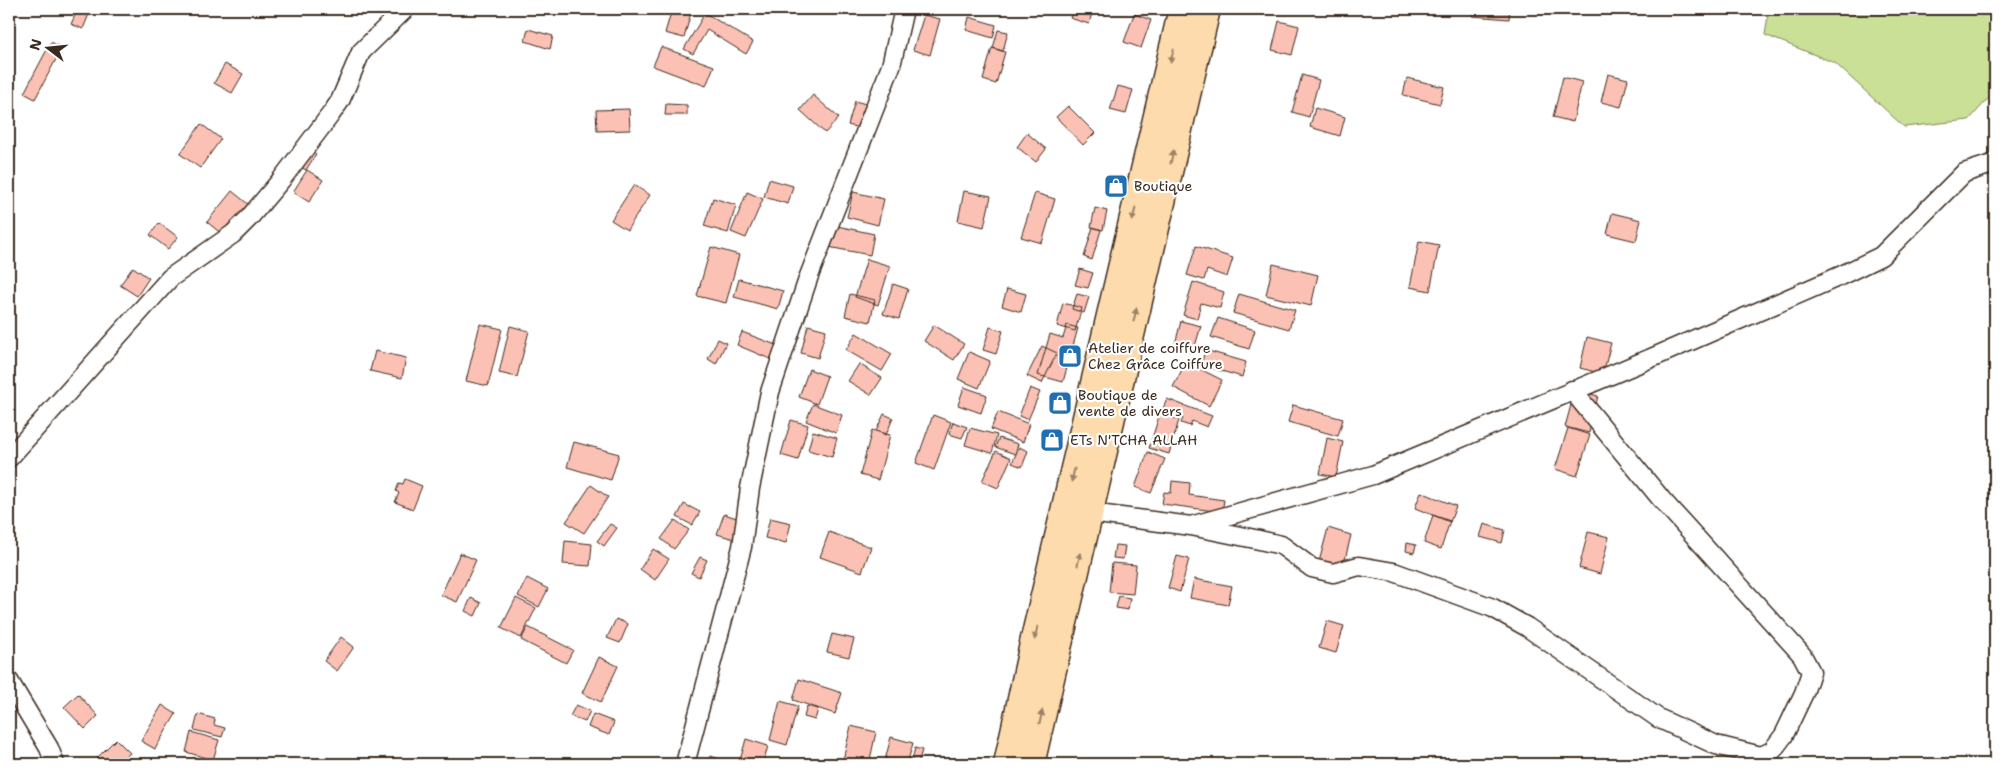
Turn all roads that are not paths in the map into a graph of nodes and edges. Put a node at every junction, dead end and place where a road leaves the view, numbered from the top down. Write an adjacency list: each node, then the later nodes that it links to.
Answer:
1 (405, 9): 7 (street)
2 (904, 9): 12 (street)
3 (1183, 9): 13 (main road, one-way to 13)
4 (1206, 9): 8 (main road, one-way to 4)
5 (1995, 163): 6 (street)
6 (1572, 390): 9 (street); 9 (street)
7 (9, 458)
8 (1090, 512): 9 (street); 14 (main road, one-way to 8)
9 (1191, 526)
10 (9, 681): 11 (street)
11 (55, 764)
12 (685, 764)
13 (1008, 764)
14 (1030, 764)

